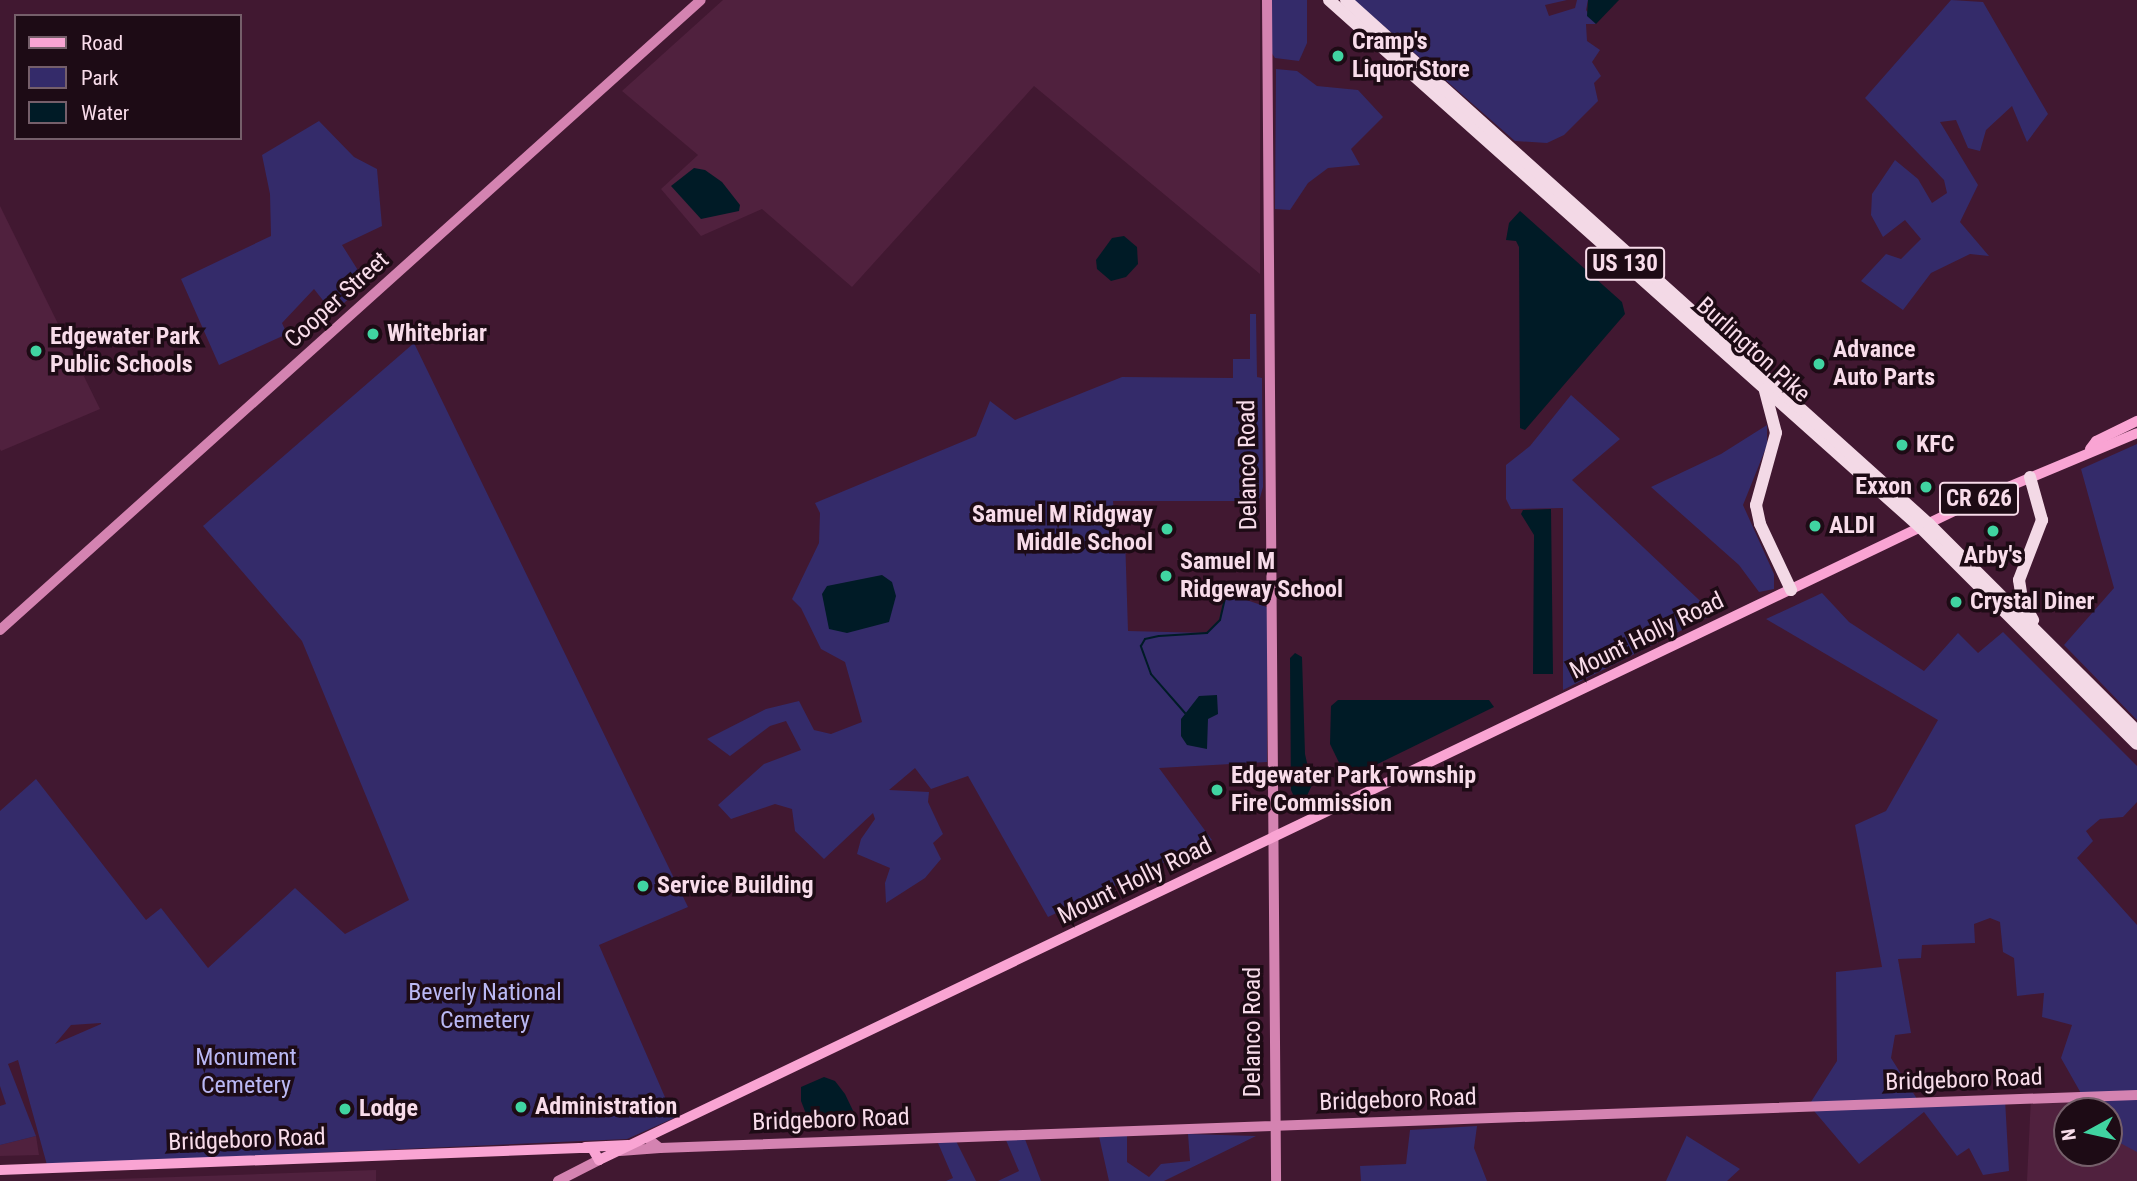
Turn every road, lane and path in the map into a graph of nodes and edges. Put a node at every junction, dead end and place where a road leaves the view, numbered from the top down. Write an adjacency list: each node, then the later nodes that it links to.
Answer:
1 (701, 0): 12 (street, Cooper Street)
2 (1267, 0): 16 (street, Delanco Road)
3 (1329, 0): 5 (highway, Burlington Pike / US 130)
4 (1346, 0): 10 (highway, Burlington Pike / US 130)
5 (1763, 387): 10 (highway, Burlington Pike / US 130); 11 (highway)
6 (2137, 421): 8 (main road, CR 626)
7 (2137, 433): 8 (main road, CR 626)
8 (2090, 449): 9 (main road, CR 626)
9 (2030, 477): 10 (main road, CR 626); 13 (highway)
10 (1925, 526): 11 (main road, Mount Holly Road / CR 626); 13 (highway, Burlington Pike / US 130); 15 (highway, Burlington Pike / US 130)
11 (1791, 590): 16 (main road, Mount Holly Road / CR 626)
12 (0, 630)
13 (2039, 633): 14 (highway, Burlington Pike / US 130)
14 (2137, 731)
15 (2137, 744)
16 (1272, 840): 18 (street, Delanco Road); 19 (main road, Mount Holly Road / CR 626)
17 (2137, 1095): 18 (street, Bridgeboro Road)
18 (1275, 1125): 22 (street, Bridgeboro Road); 27 (street, Delanco Road)
19 (647, 1138): 20 (main road, Mount Holly Road / CR 626); 22 (street)
20 (635, 1144): 21 (main road, Bridgeboro Road); 23 (main road, Mount Holly Road / CR 626)
21 (580, 1148): 24 (main road); 25 (main road, Bridgeboro Road)
22 (660, 1148): 23 (street, Bridgeboro Road)
23 (619, 1151): 24 (main road, Mount Holly Road / CR 626)
24 (599, 1160): 26 (street, Mount Holly Road)
25 (0, 1170)
26 (558, 1181)
27 (1276, 1181)

